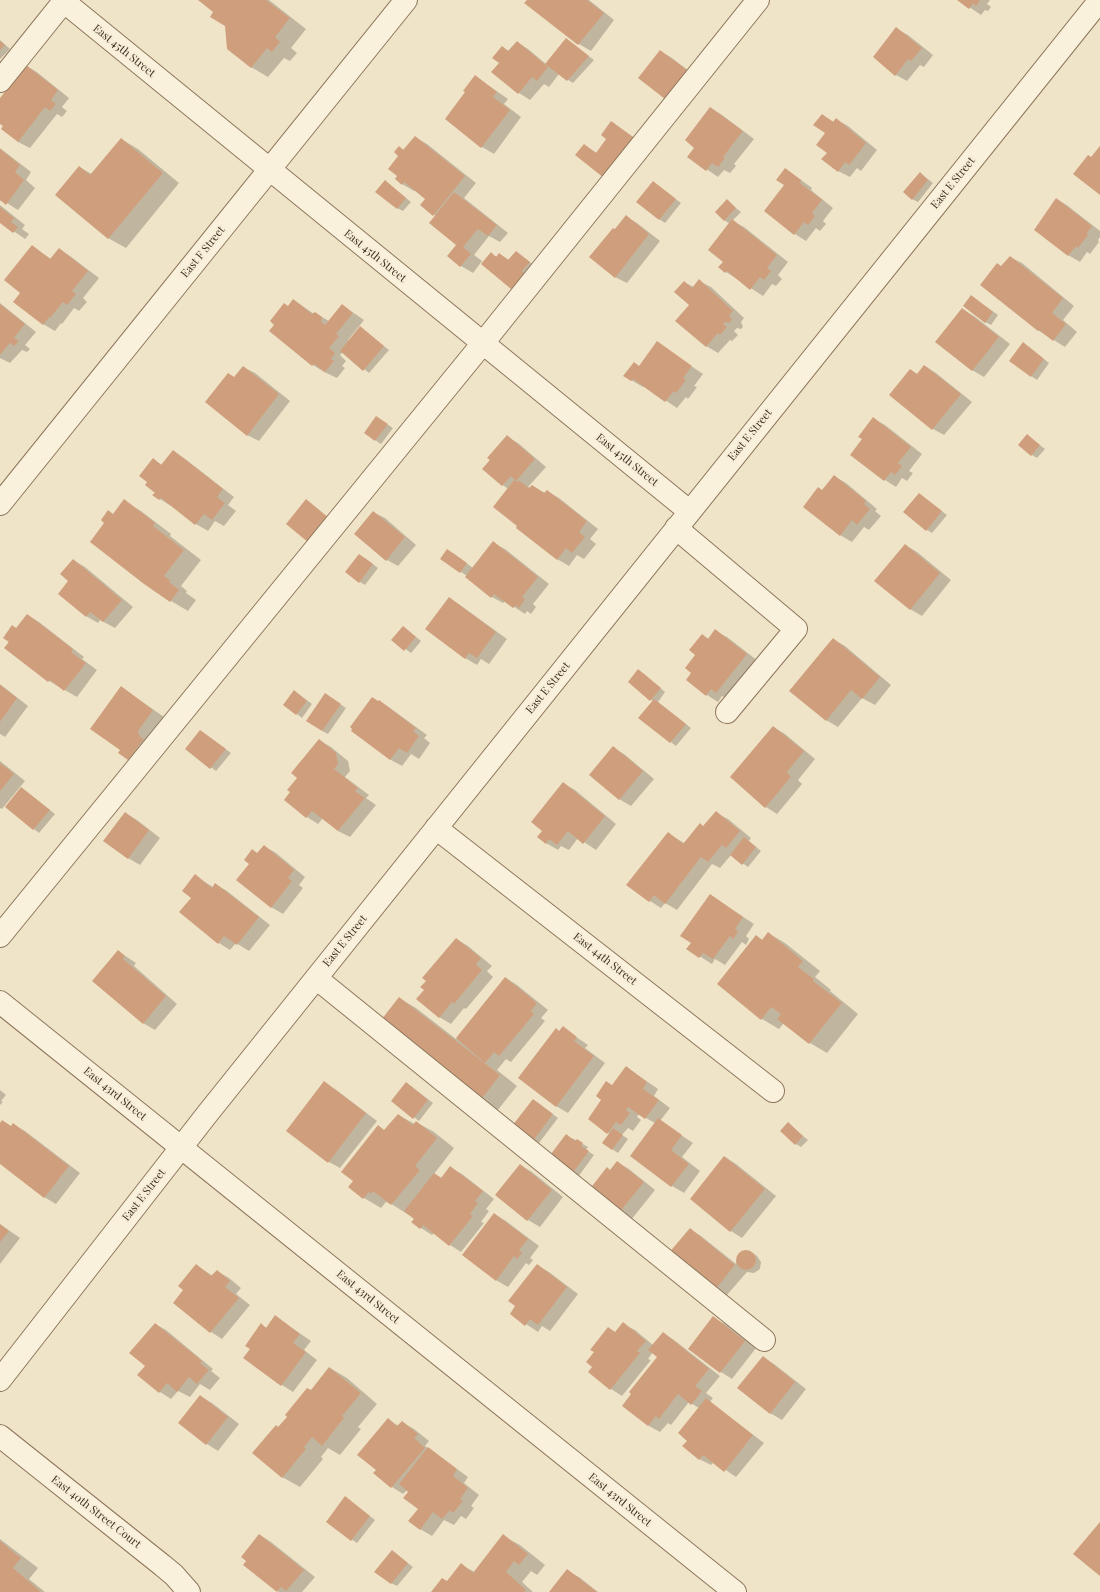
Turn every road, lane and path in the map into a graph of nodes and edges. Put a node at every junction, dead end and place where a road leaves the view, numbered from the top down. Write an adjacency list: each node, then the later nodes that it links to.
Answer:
1 (406, 0): 6 (street, East F Street)
2 (758, 0): 7 (street)
3 (1100, 0): 9 (street, East E Street)
4 (64, 1): 5 (street); 6 (street, East 45th Street)
5 (0, 80)
6 (269, 169): 7 (street, East 45th Street); 8 (street, East F Street)
7 (483, 343): 9 (street, East 45th Street); 13 (street)
8 (0, 504)
9 (690, 511): 10 (street, East E Street)
10 (676, 528): 11 (street); 12 (street, East E Street)
11 (727, 712)
12 (436, 828): 14 (street, East E Street); 16 (street, East 44th Street)
13 (0, 936)
14 (316, 978): 17 (street, East E Street); 18 (street)
15 (0, 1002): 17 (street, East 43rd Street)
16 (773, 1091)
17 (181, 1147): 19 (street, East E Street); 22 (street, East 43rd Street)
18 (764, 1340)
19 (0, 1380)
20 (0, 1436): 21 (street, East 40th Street Court)
21 (189, 1592)
22 (735, 1592)

